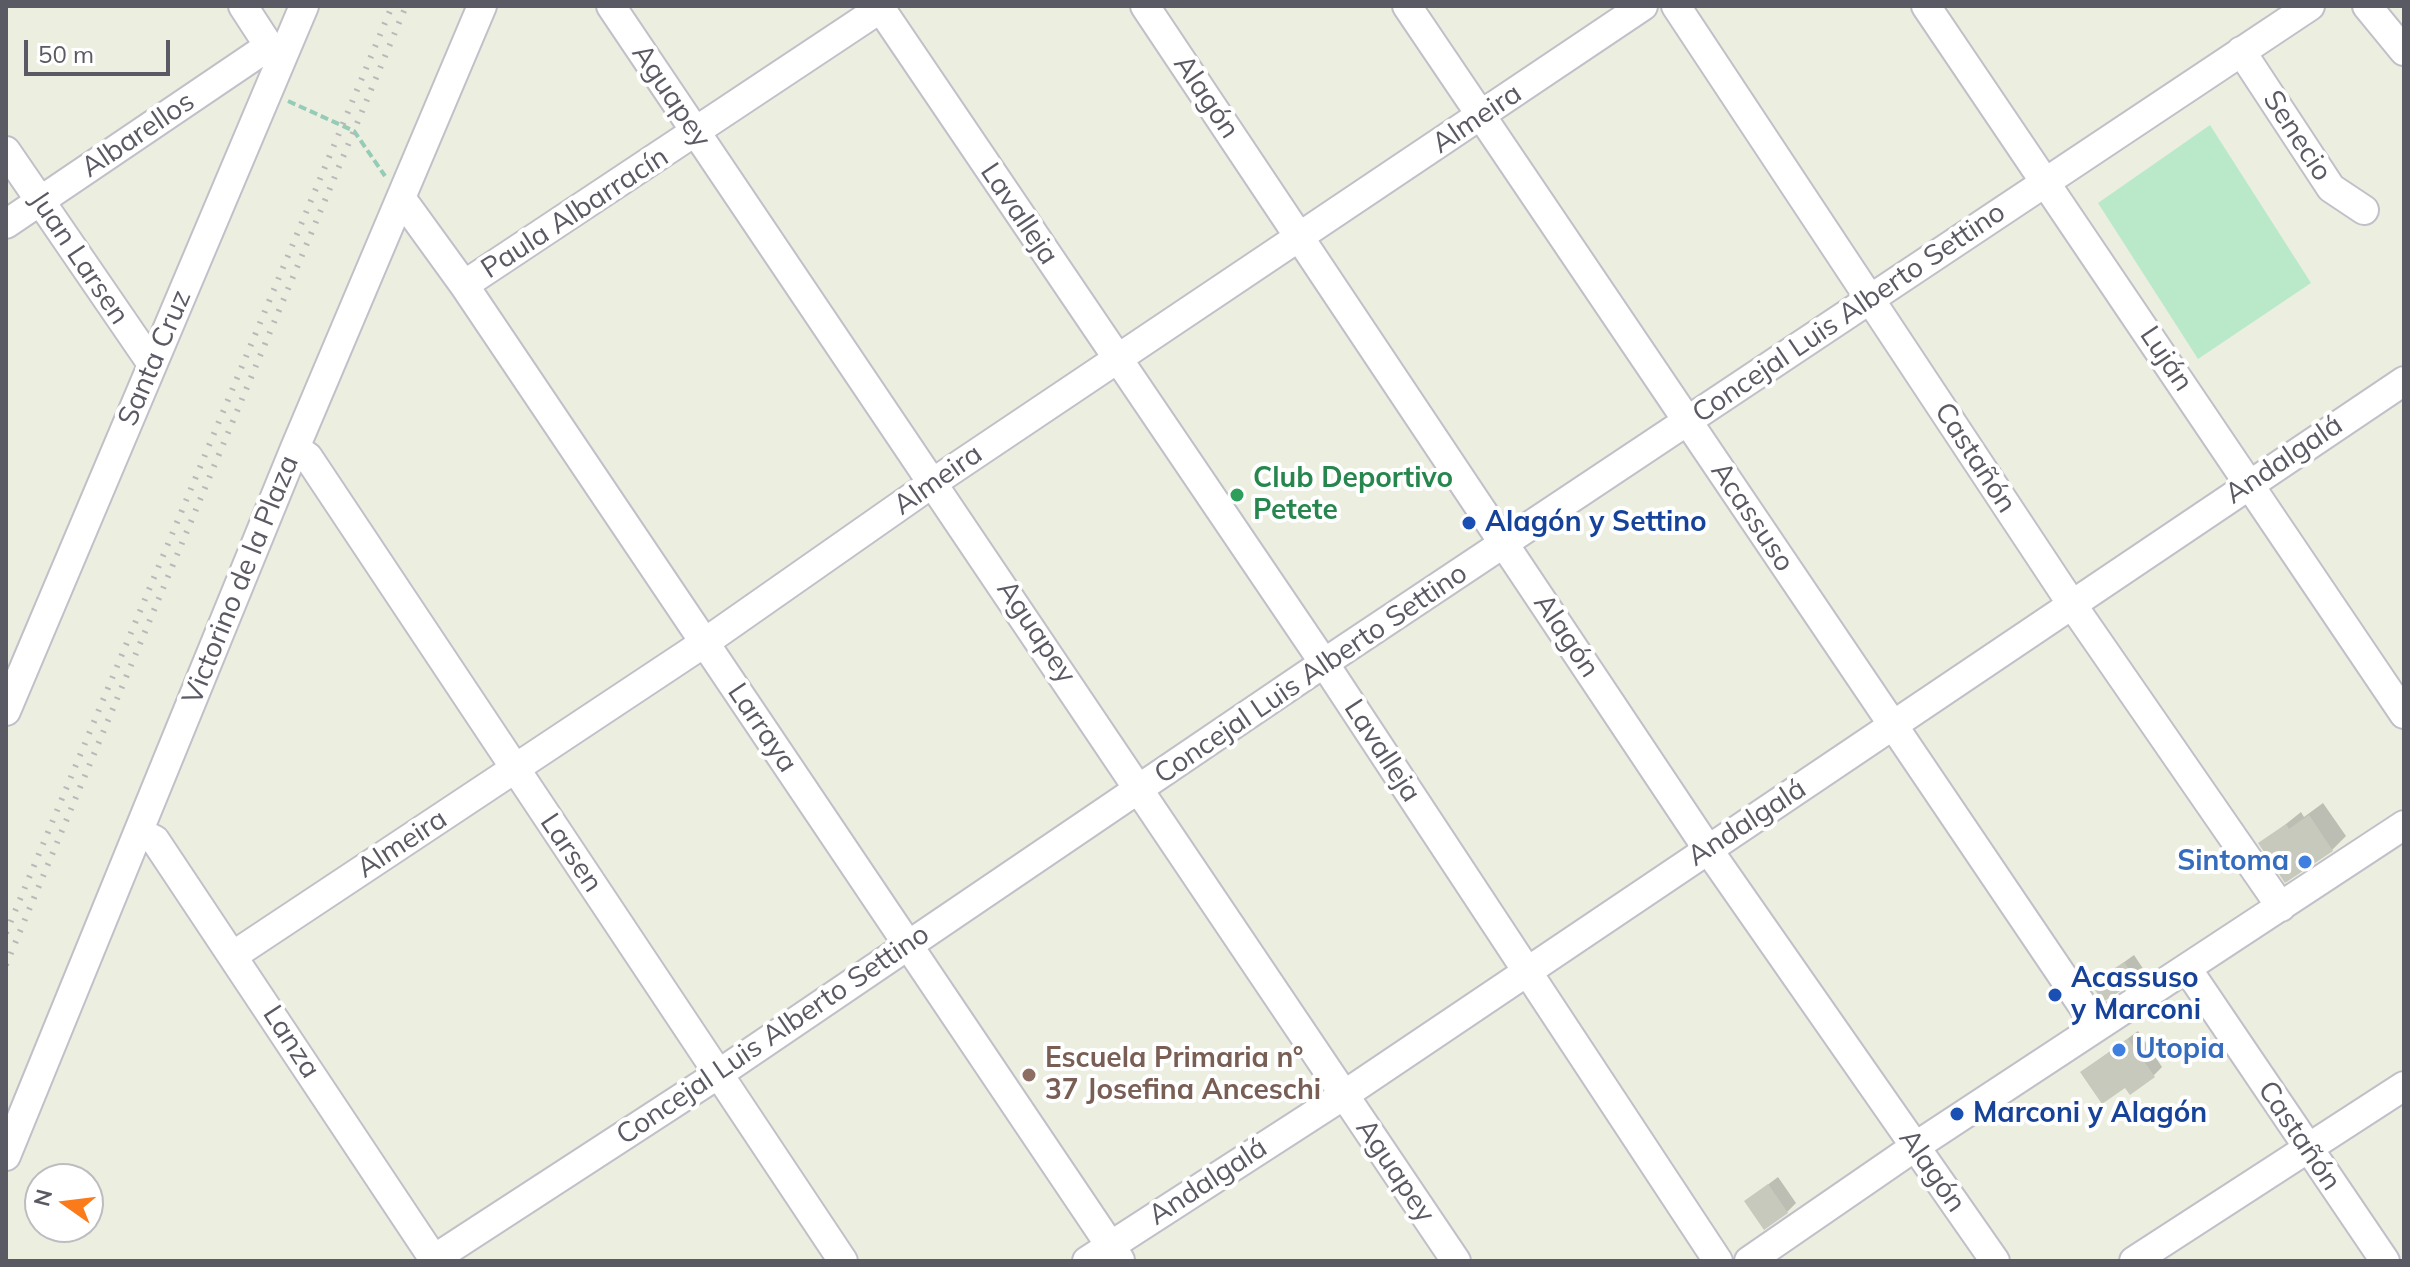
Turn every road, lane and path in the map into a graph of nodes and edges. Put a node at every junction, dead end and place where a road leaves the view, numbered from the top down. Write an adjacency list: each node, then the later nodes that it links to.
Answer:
1 (243, 6): 13 (street)
2 (304, 6): 13 (street, Santa Cruz)
3 (482, 6): 21 (street, Victorino de la Plaza)
4 (611, 6): 18 (street, Aguapey)
5 (1145, 6): 25 (street, Alagón)
6 (1407, 6): 17 (street, Acassuso)
7 (1643, 6): 17 (street, Almeira)
8 (1676, 6): 27 (street, Castañón)
9 (1926, 6): 20 (street, Luján)
10 (2310, 6): 14 (street, Concejal Luis Alberto Settino)
11 (2367, 6): 15 (street)
12 (881, 7): 18 (street, Paula Albarracín); 28 (street, Lavalleja)
13 (276, 49): 16 (street, Santa Cruz); 22 (street, Albarellos)
14 (2241, 51): 20 (street, Concejal Luis Alberto Settino); 23 (street, Senecio)
15 (2404, 51)
16 (267, 92): 21 (path); 29 (street, Santa Cruz)
17 (1481, 117): 25 (street, Almeira); 31 (street, Acassuso)
18 (696, 134): 26 (street, Paula Albarracín); 33 (street, Aguapey)
19 (6, 151): 22 (street, Juan Larsen)
20 (2046, 180): 27 (street, Concejal Luis Alberto Settino); 34 (street, Luján)
21 (401, 198): 26 (street, Larraya); 32 (street, Victorino de la Plaza)
22 (41, 201): 24 (street, Albarellos); 29 (street, Juan Larsen)
23 (2364, 210)
24 (6, 224)
25 (1301, 238): 28 (street, Almeira); 35 (street, Alagón)
26 (464, 285): 37 (street, Larraya)
27 (1869, 297): 31 (street, Concejal Luis Alberto Settino); 36 (street, Castañón)
28 (1116, 359): 33 (street, Almeira); 39 (street, Lavalleja)
29 (152, 364): 38 (street, Santa Cruz)
30 (2404, 381): 34 (street, Andalgalá)
31 (1688, 422): 35 (street, Concejal Luis Alberto Settino); 42 (street, Acassuso)
32 (295, 448): 43 (street, Larsen); 46 (street, Victorino de la Plaza)
33 (934, 482): 37 (street, Almeira); 44 (street, Aguapey)
34 (2249, 483): 36 (street, Andalgalá); 41 (street, Luján)
35 (1505, 544): 39 (street, Concejal Luis Alberto Settino); 47 (street, Alagón)
36 (2071, 603): 42 (street, Andalgalá); 48 (street, Castañón)
37 (704, 643): 43 (street, Almeira); 49 (street, Larraya)
38 (11, 662): 40 (street, Santa Cruz)
39 (1324, 663): 44 (street, Concejal Luis Alberto Settino); 51 (street, Lavalleja)
40 (6, 711)
41 (2404, 714)
42 (1893, 726): 47 (street, Andalgalá); 53 (street, Acassuso)
43 (515, 770): 50 (street, Almeira); 54 (street, Larsen)
44 (1141, 788): 49 (street, Concejal Luis Alberto Settino); 56 (street, Aguapey)
45 (2404, 825): 48 (street)
46 (139, 832): 50 (street, Lanza); 59 (street, Victorino de la Plaza)
47 (1707, 848): 51 (street, Andalgalá); 57 (street, Alagón)
48 (2281, 907): 52 (street)
49 (908, 944): 54 (street, Concejal Luis Alberto Settino); 60 (street, Larraya)
50 (234, 955): 61 (street, Lanza)
51 (1526, 970): 56 (street, Andalgalá); 64 (street, Lavalleja)
52 (2188, 970): 53 (street); 58 (street, Castañón)
53 (2097, 1027): 57 (street)
54 (720, 1073): 61 (street, Concejal Luis Alberto Settino); 62 (street, Larsen)
55 (2404, 1086): 58 (street)
56 (1344, 1095): 60 (street, Andalgalá); 63 (street, Aguapey)
57 (1916, 1146): 65 (street); 66 (street, Alagón)
58 (2307, 1149): 67 (street); 68 (street, Castañón)
59 (6, 1156)
60 (1105, 1256)
61 (433, 1260)
62 (843, 1261)
63 (1456, 1261)
64 (1718, 1261)
65 (1749, 1261)
66 (1995, 1261)
67 (2134, 1261)
68 (2385, 1261)

